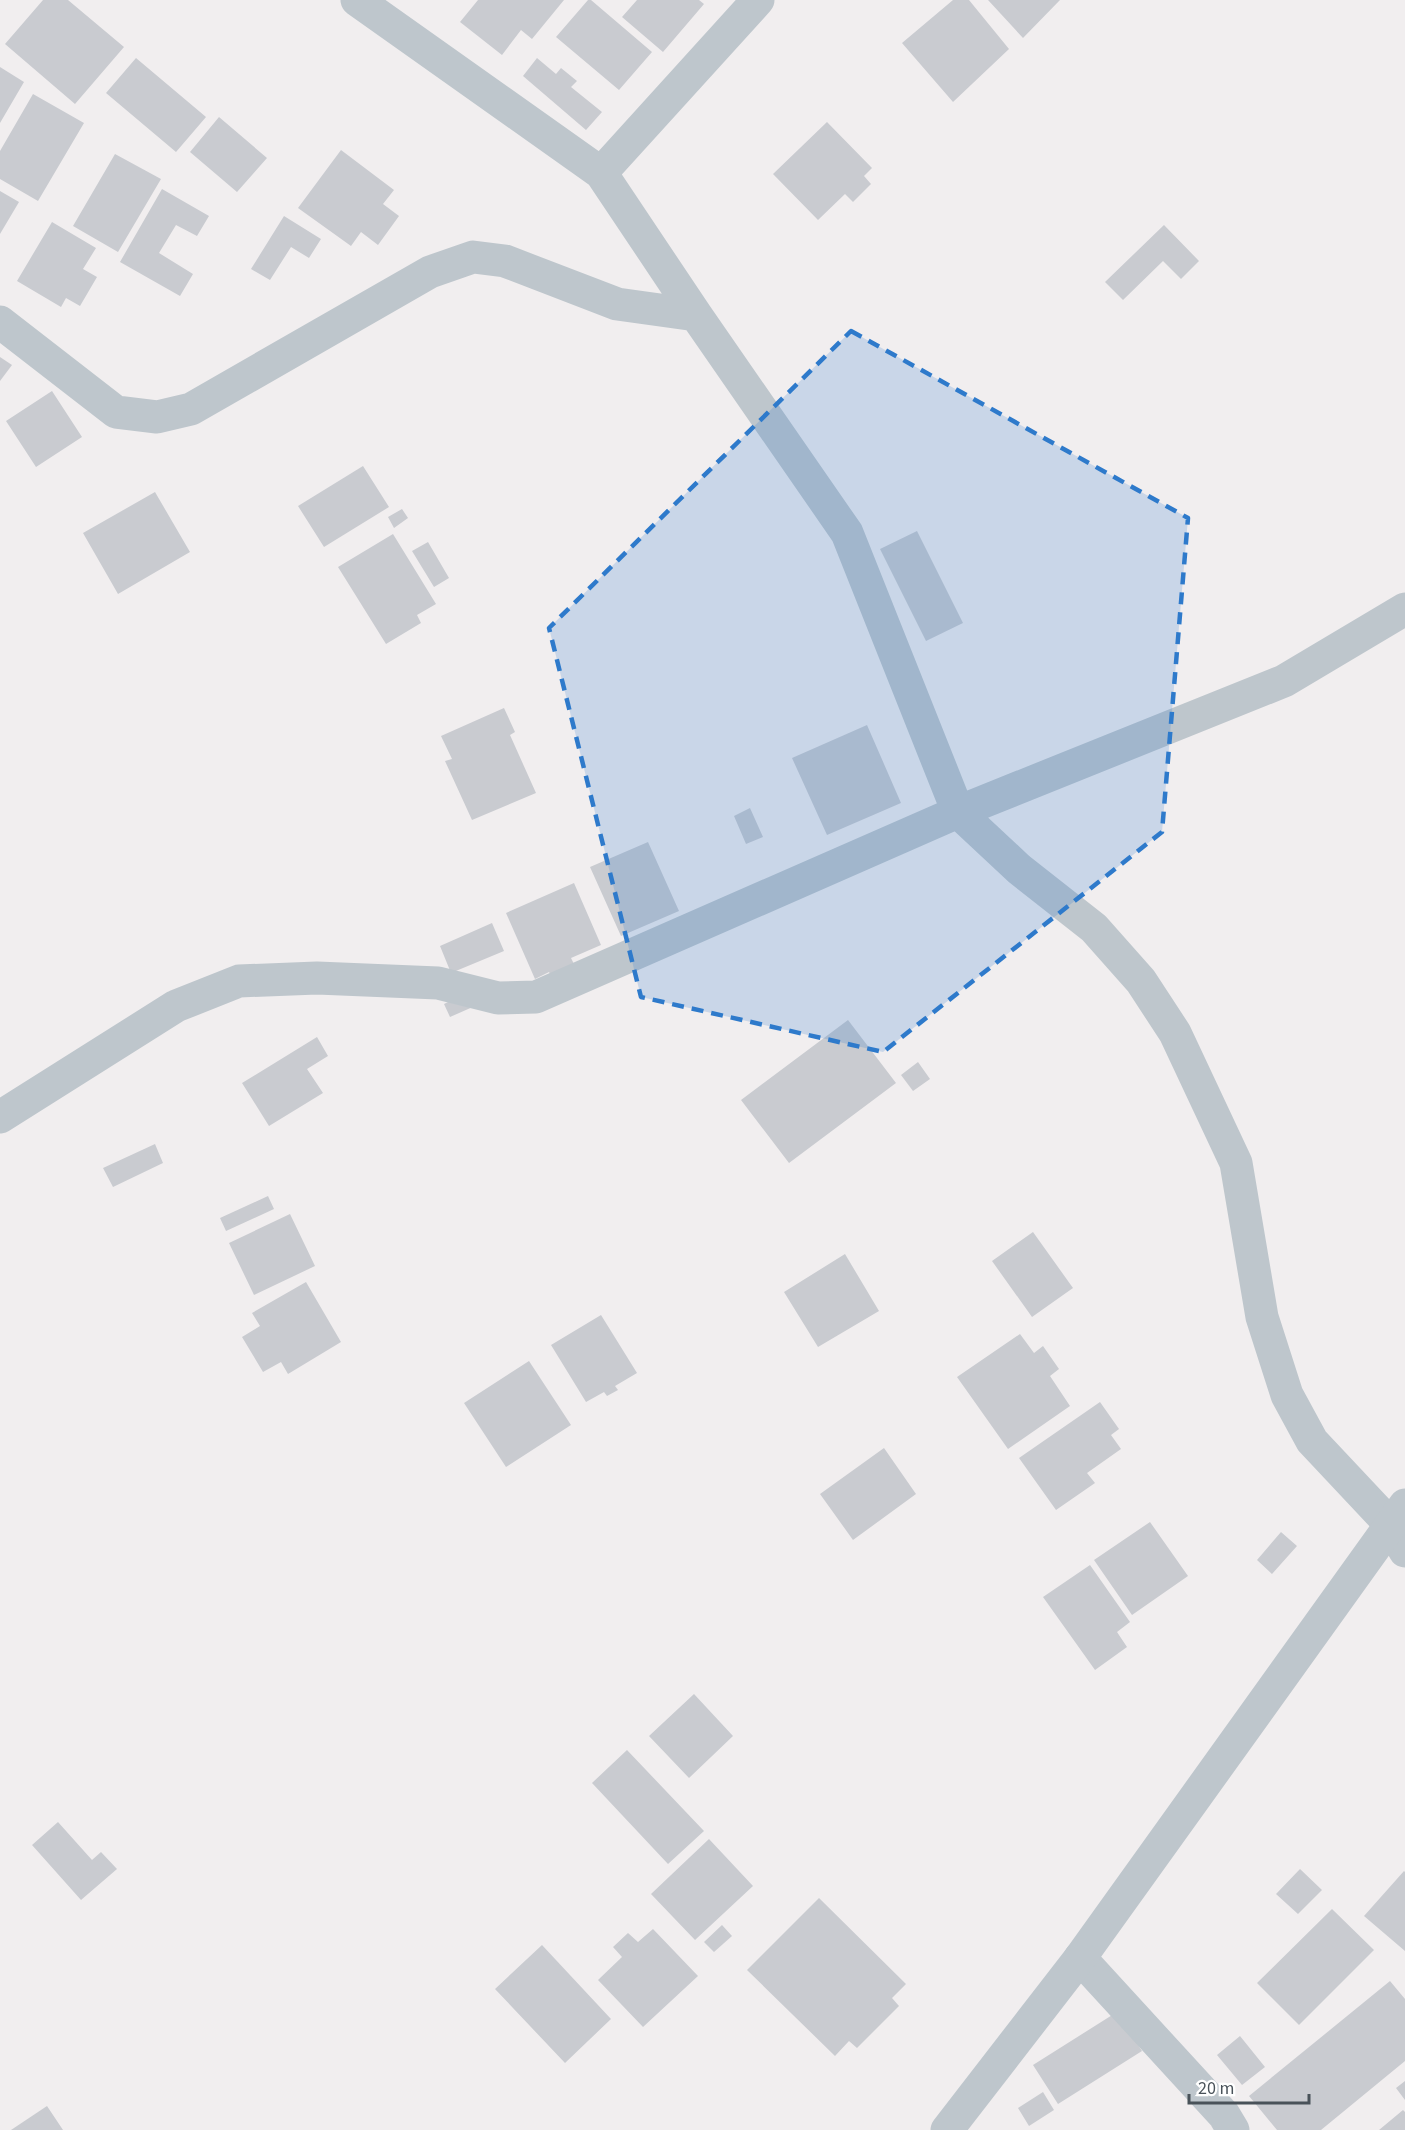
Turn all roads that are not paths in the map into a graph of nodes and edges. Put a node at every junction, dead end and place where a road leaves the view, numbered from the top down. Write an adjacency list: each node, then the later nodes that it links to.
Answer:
1 (357, 0): 3 (street)
2 (758, 0): 3 (street)
3 (601, 173): 4 (street)
4 (696, 315): 5 (street); 7 (street)
5 (0, 322)
6 (1405, 609): 7 (street)
7 (958, 812): 8 (street); 9 (street)
8 (0, 1117)
9 (1400, 1527): 10 (street)
10 (1080, 1958): 11 (street); 12 (street)
11 (947, 2130)
12 (1233, 2130)

